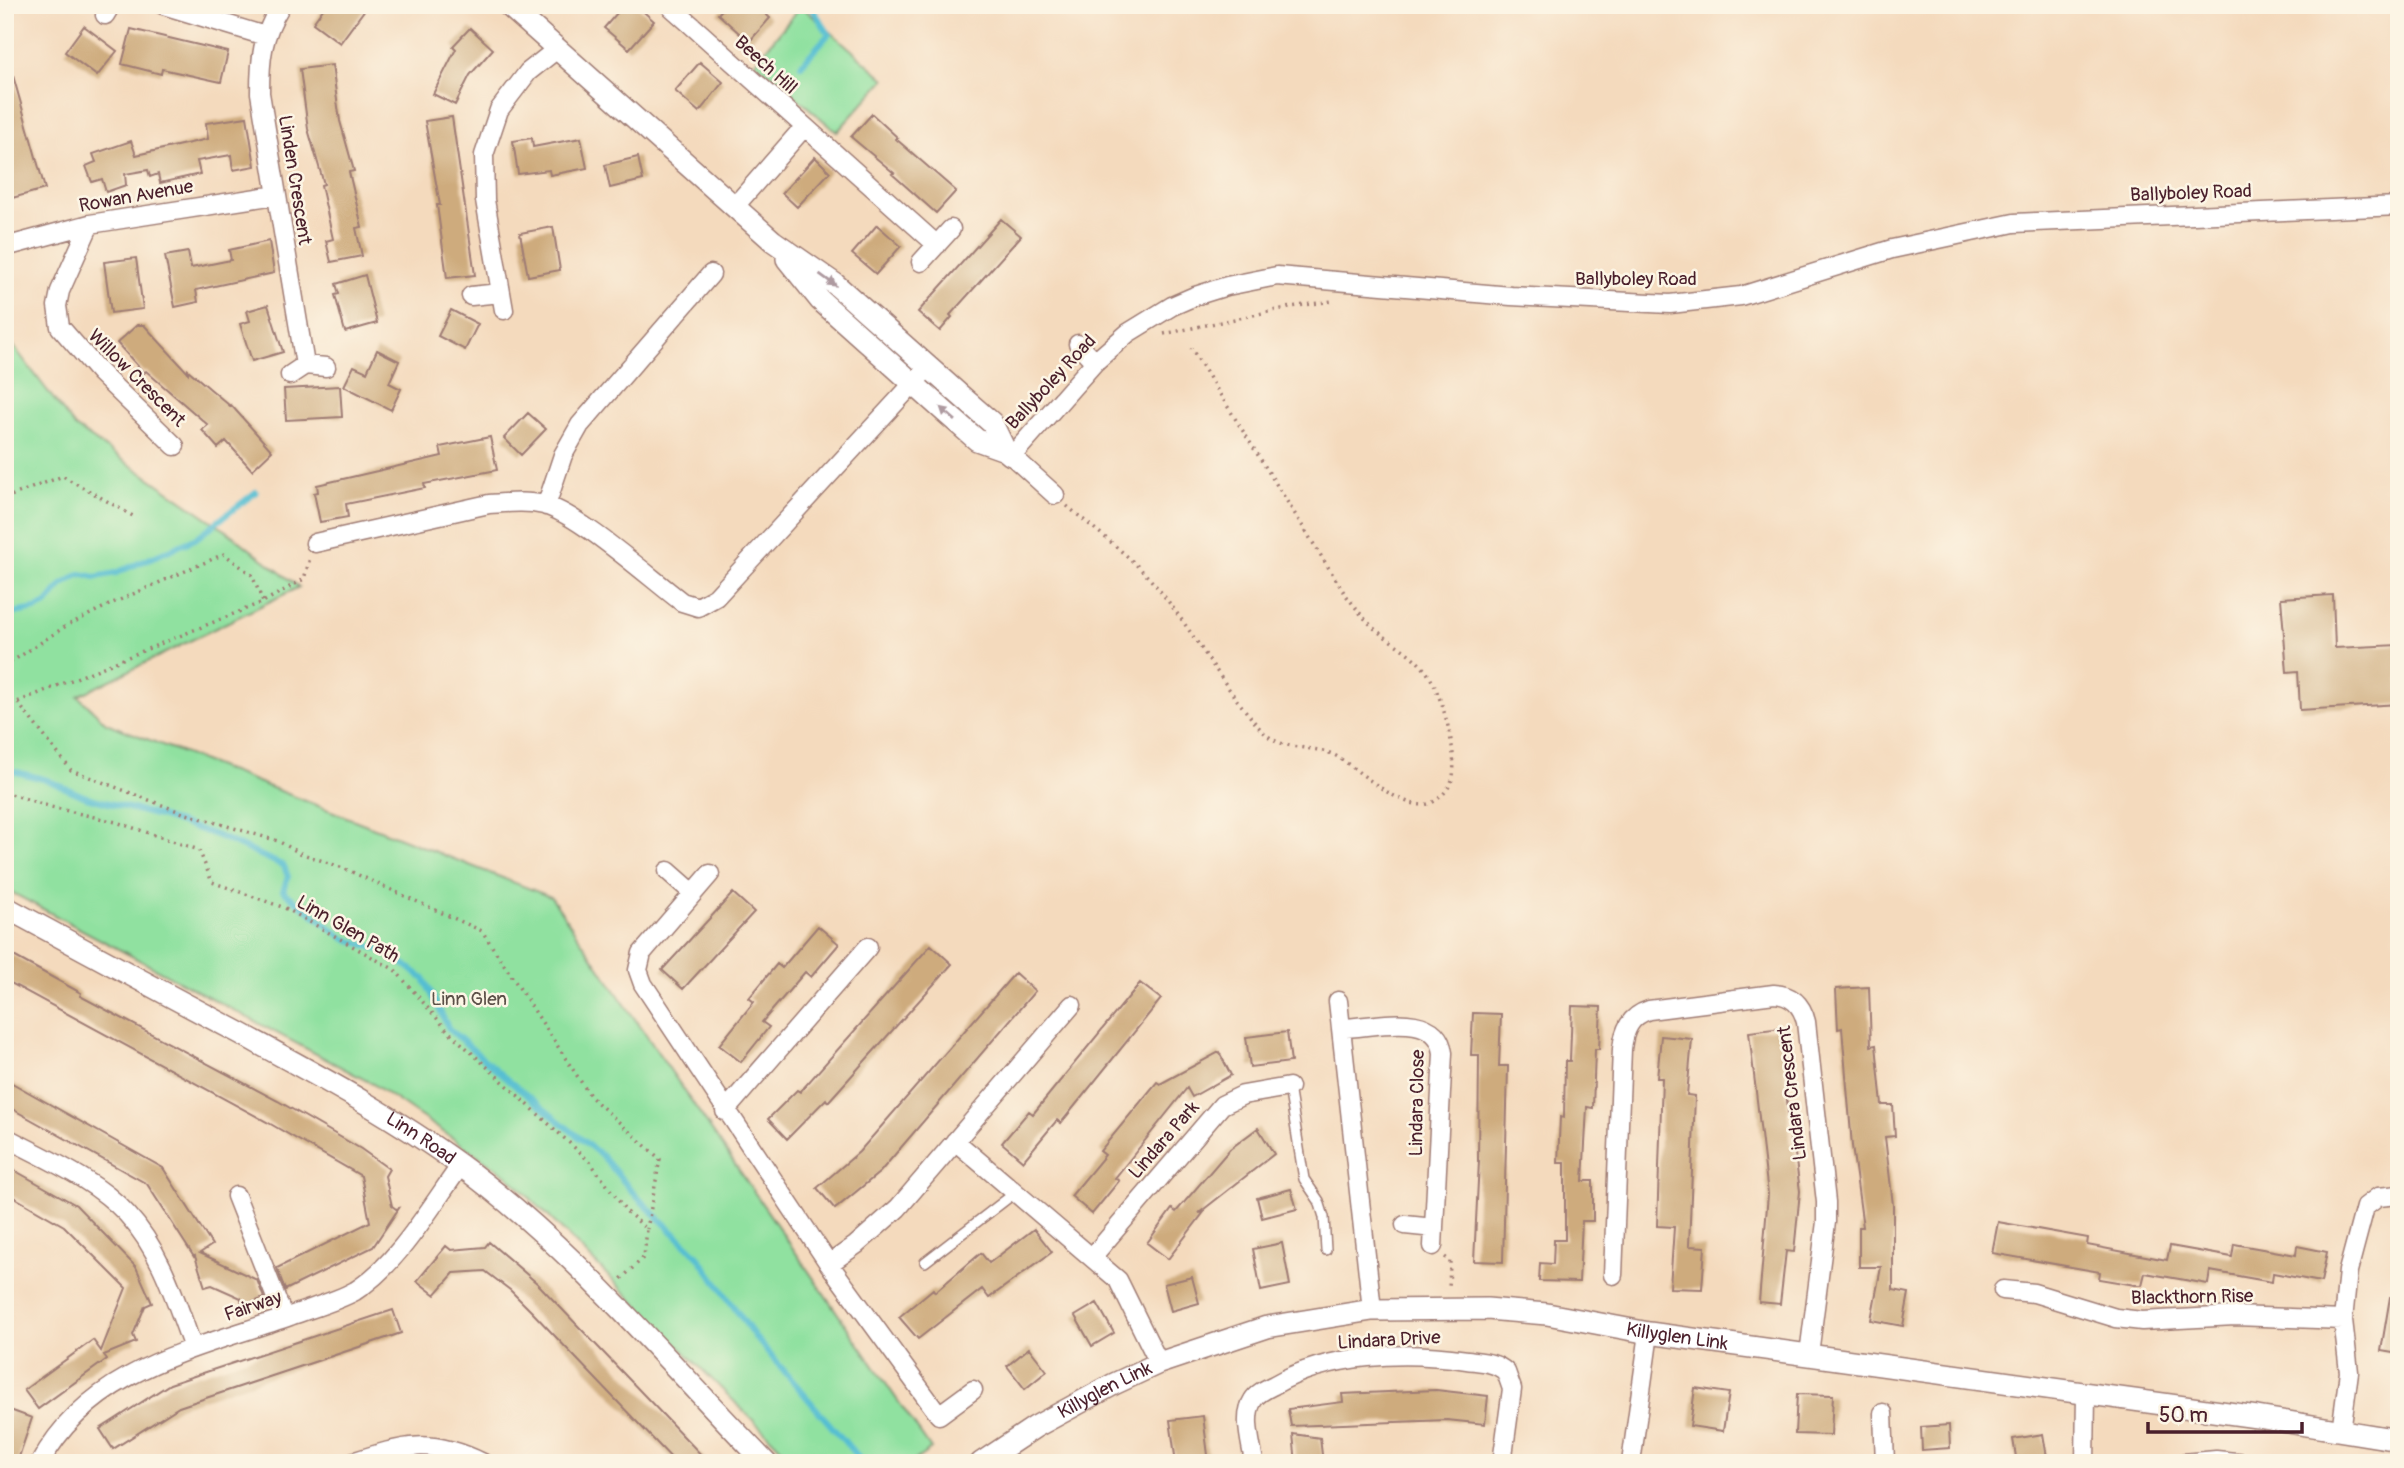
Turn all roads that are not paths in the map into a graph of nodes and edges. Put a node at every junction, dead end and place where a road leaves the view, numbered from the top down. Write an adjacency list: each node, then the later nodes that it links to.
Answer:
1 (163, 5): 5 (street)
2 (281, 5): 5 (street, Linden Crescent)
3 (508, 5): 6 (street)
4 (669, 5): 7 (street, Beech Hill)
5 (265, 36): 8 (street, Linden Crescent)
6 (557, 48): 9 (street); 18 (street)
7 (804, 127): 9 (street); 14 (street, Beech Hill)
8 (276, 195): 11 (street, Rowan Avenue); 23 (street, Linden Crescent)
9 (735, 206): 13 (street)
10 (2399, 206): 22 (street, Ballyboley Road)
11 (90, 224): 15 (street, Rowan Avenue); 26 (street, Willow Crescent)
12 (951, 229): 14 (street)
13 (773, 240): 24 (street, one-way to 24); 25 (street)
14 (937, 245): 16 (street)
15 (5, 247)
16 (921, 262)
17 (711, 274): 29 (street)
18 (500, 292): 19 (street); 20 (street)
19 (471, 296)
20 (504, 310)
21 (1078, 344): 22 (street)
22 (1095, 362): 27 (street, Ballyboley Road)
23 (326, 367)
24 (928, 367): 25 (street); 27 (street)
25 (914, 384): 27 (street, one-way to 25); 29 (street)
26 (175, 446)
27 (1008, 453): 28 (street)
28 (1055, 495)
29 (545, 506): 30 (street)
30 (315, 543)
31 (668, 871): 33 (street)
32 (710, 874): 33 (street)
33 (693, 893): 40 (street)
34 (5, 907): 43 (street, Linn Road)
35 (868, 947): 40 (street)
36 (1338, 1002): 38 (street)
37 (1072, 1005): 42 (street)
38 (1342, 1028): 48 (street, Lindara Close); 56 (street)
39 (1289, 1087): 50 (lane); 51 (street, Lindara Park)
40 (726, 1111): 53 (street)
41 (5, 1137): 60 (street)
42 (955, 1141): 44 (street); 53 (street)
43 (461, 1165): 57 (street, Fairway); 72 (street, Linn Road)
44 (1016, 1192): 51 (street); 52 (lane)
45 (2399, 1195): 58 (street)
46 (236, 1196): 57 (street)
47 (1405, 1225): 48 (street)
48 (1434, 1227): 49 (street, Lindara Close)
49 (1433, 1246)
50 (1326, 1250)
51 (1093, 1256): 62 (street)
52 (925, 1262)
53 (829, 1264): 63 (street)
54 (1613, 1275): 61 (street, Lindara Crescent)
55 (2003, 1290): 58 (street, Blackthorn Rise)
56 (1372, 1310): 59 (street, Killyglen Link); 62 (street, Killyglen Link)
57 (284, 1318): 60 (street, Fairway)
58 (2343, 1320): 66 (street)
59 (1649, 1333): 61 (street, Killyglen Link); 75 (street)
60 (193, 1348): 69 (street, Fairway)
61 (1809, 1354): 64 (street, Killyglen Link)
62 (1159, 1363): 68 (street, Killyglen Link)
63 (973, 1390)
64 (2085, 1394): 66 (street, Killyglen Link); 77 (street)
65 (1883, 1413): 76 (street)
66 (2340, 1432): 67 (street, Killyglen Link)
67 (2399, 1440)
68 (986, 1462)
69 (40, 1463)
70 (349, 1463): 71 (street)
71 (483, 1463)
72 (766, 1463)
73 (1254, 1463): 74 (street, Lindara Drive)
74 (1502, 1463)
75 (1631, 1463)
76 (1885, 1463)
77 (2085, 1463)
78 (2183, 1463): 79 (street)
79 (2245, 1463)

